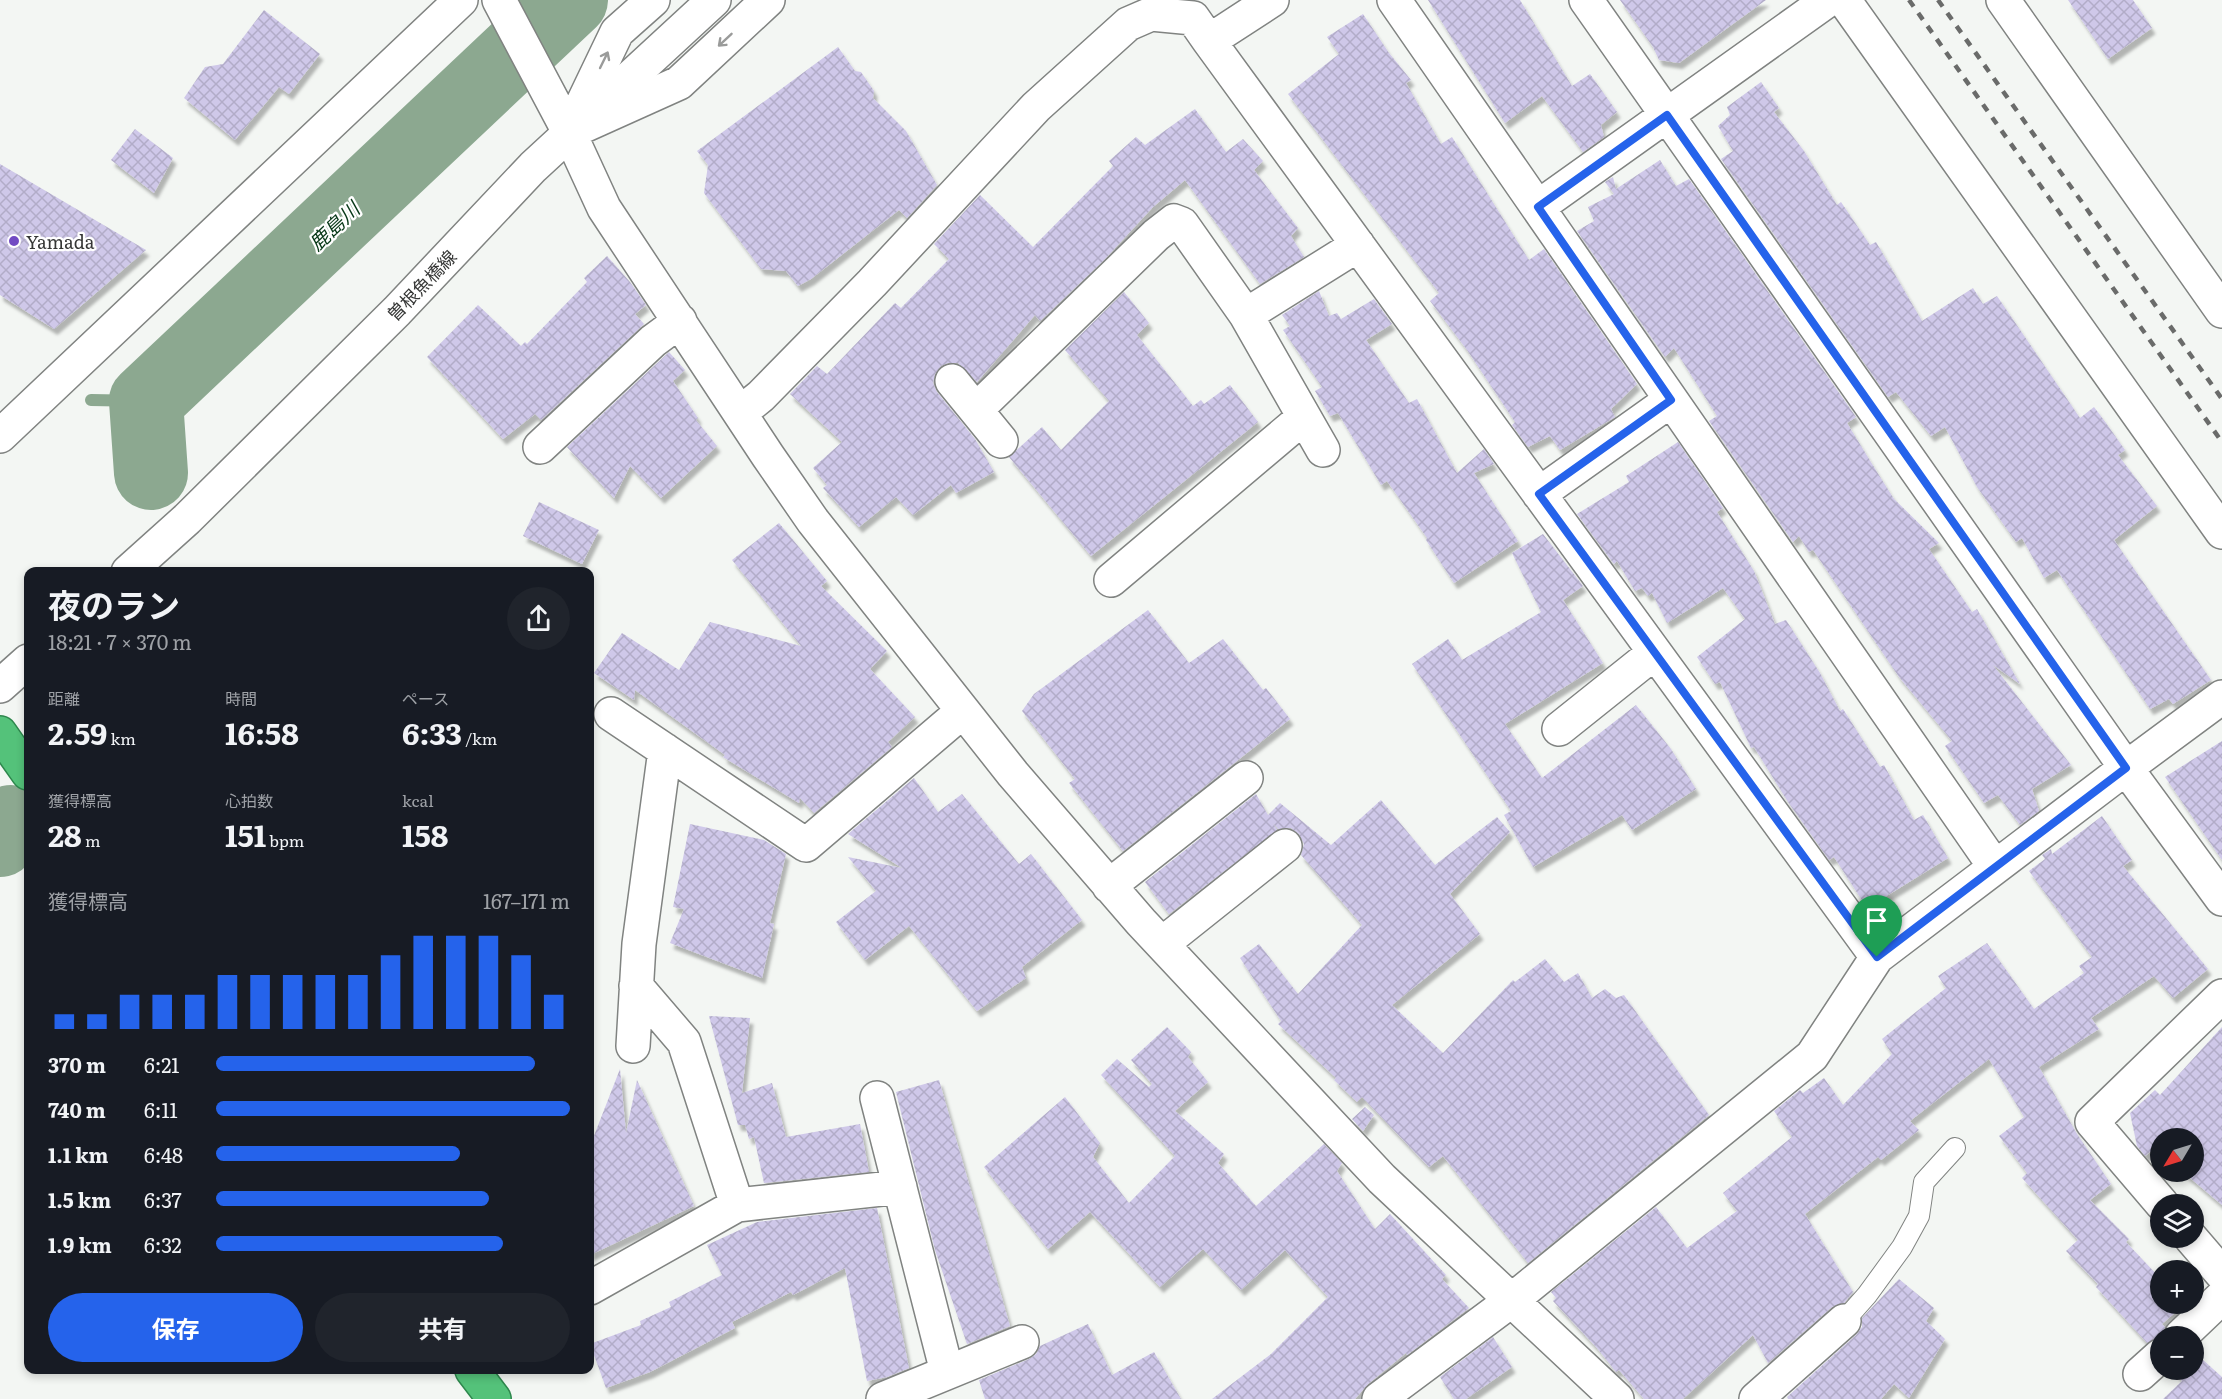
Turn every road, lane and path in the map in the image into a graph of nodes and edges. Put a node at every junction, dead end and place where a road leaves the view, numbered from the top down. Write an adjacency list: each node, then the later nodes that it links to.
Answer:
1 (461, 0): 25 (street)
2 (652, 0): 14 (street, one-way to 2)
3 (714, 0): 14 (street, 曽根魚橋線)
4 (768, 0): 14 (street, one-way to 14)
5 (1272, 0): 12 (street)
6 (1394, 0): 15 (street)
7 (1586, 0): 13 (street)
8 (1828, 0): 13 (street)
9 (1844, 0): 30 (street)
10 (2003, 0): 17 (street)
11 (504, 8): 14 (street)
12 (1209, 41): 16 (street); 23 (street)
13 (1667, 115): 15 (street); 43 (street)
14 (569, 132): 19 (street); 31 (street, 曽根魚橋線)
15 (1538, 207): 21 (street)
16 (1358, 245): 18 (street); 29 (street)
17 (2222, 310)
18 (1246, 315): 22 (street); 24 (street)
19 (681, 321): 23 (street); 27 (street)
20 (952, 381): 22 (street)
21 (1671, 400): 29 (street); 46 (street)
22 (976, 410): 26 (street)
23 (740, 413): 37 (street)
24 (1304, 417): 28 (street); 32 (street)
25 (0, 436)
26 (1001, 441)
27 (540, 447)
28 (1323, 450)
29 (1539, 494): 33 (street)
30 (2222, 532)
31 (134, 567)
32 (1111, 580)
33 (1654, 652): 39 (street); 50 (street)
34 (24, 665): 35 (street)
35 (0, 686)
36 (2222, 697): 43 (street)
37 (963, 711): 41 (street); 47 (street)
38 (611, 714): 41 (street)
39 (1559, 729)
40 (0, 733): 42 (highway)
41 (665, 750): 51 (street)
42 (24, 767)
43 (2126, 768): 46 (street); 48 (street)
44 (1246, 778): 47 (street)
45 (1285, 846): 49 (street)
46 (1995, 867): 50 (street)
47 (1109, 886): 49 (street)
48 (2222, 899)
49 (1162, 944): 63 (street)
50 (1877, 957): 63 (street)
51 (636, 986): 53 (street); 58 (street)
52 (2222, 996): 57 (street)
53 (633, 1046)
54 (877, 1098): 56 (street)
55 (1955, 1148): 64 (lane)
56 (900, 1187): 58 (street); 67 (street)
57 (2153, 1194)
58 (737, 1205): 61 (street)
59 (2200, 1248): 60 (street)
60 (2222, 1274)
61 (594, 1286)
62 (2222, 1298): 65 (street)
63 (1512, 1300): 71 (street); 72 (street)
64 (1844, 1321): 73 (street)
65 (2192, 1326)
66 (1022, 1342): 67 (street)
67 (946, 1372): 70 (street)
68 (475, 1374): 69 (highway)
69 (494, 1399)
70 (883, 1399)
71 (1379, 1399)
72 (1617, 1399)
73 (1756, 1399)

